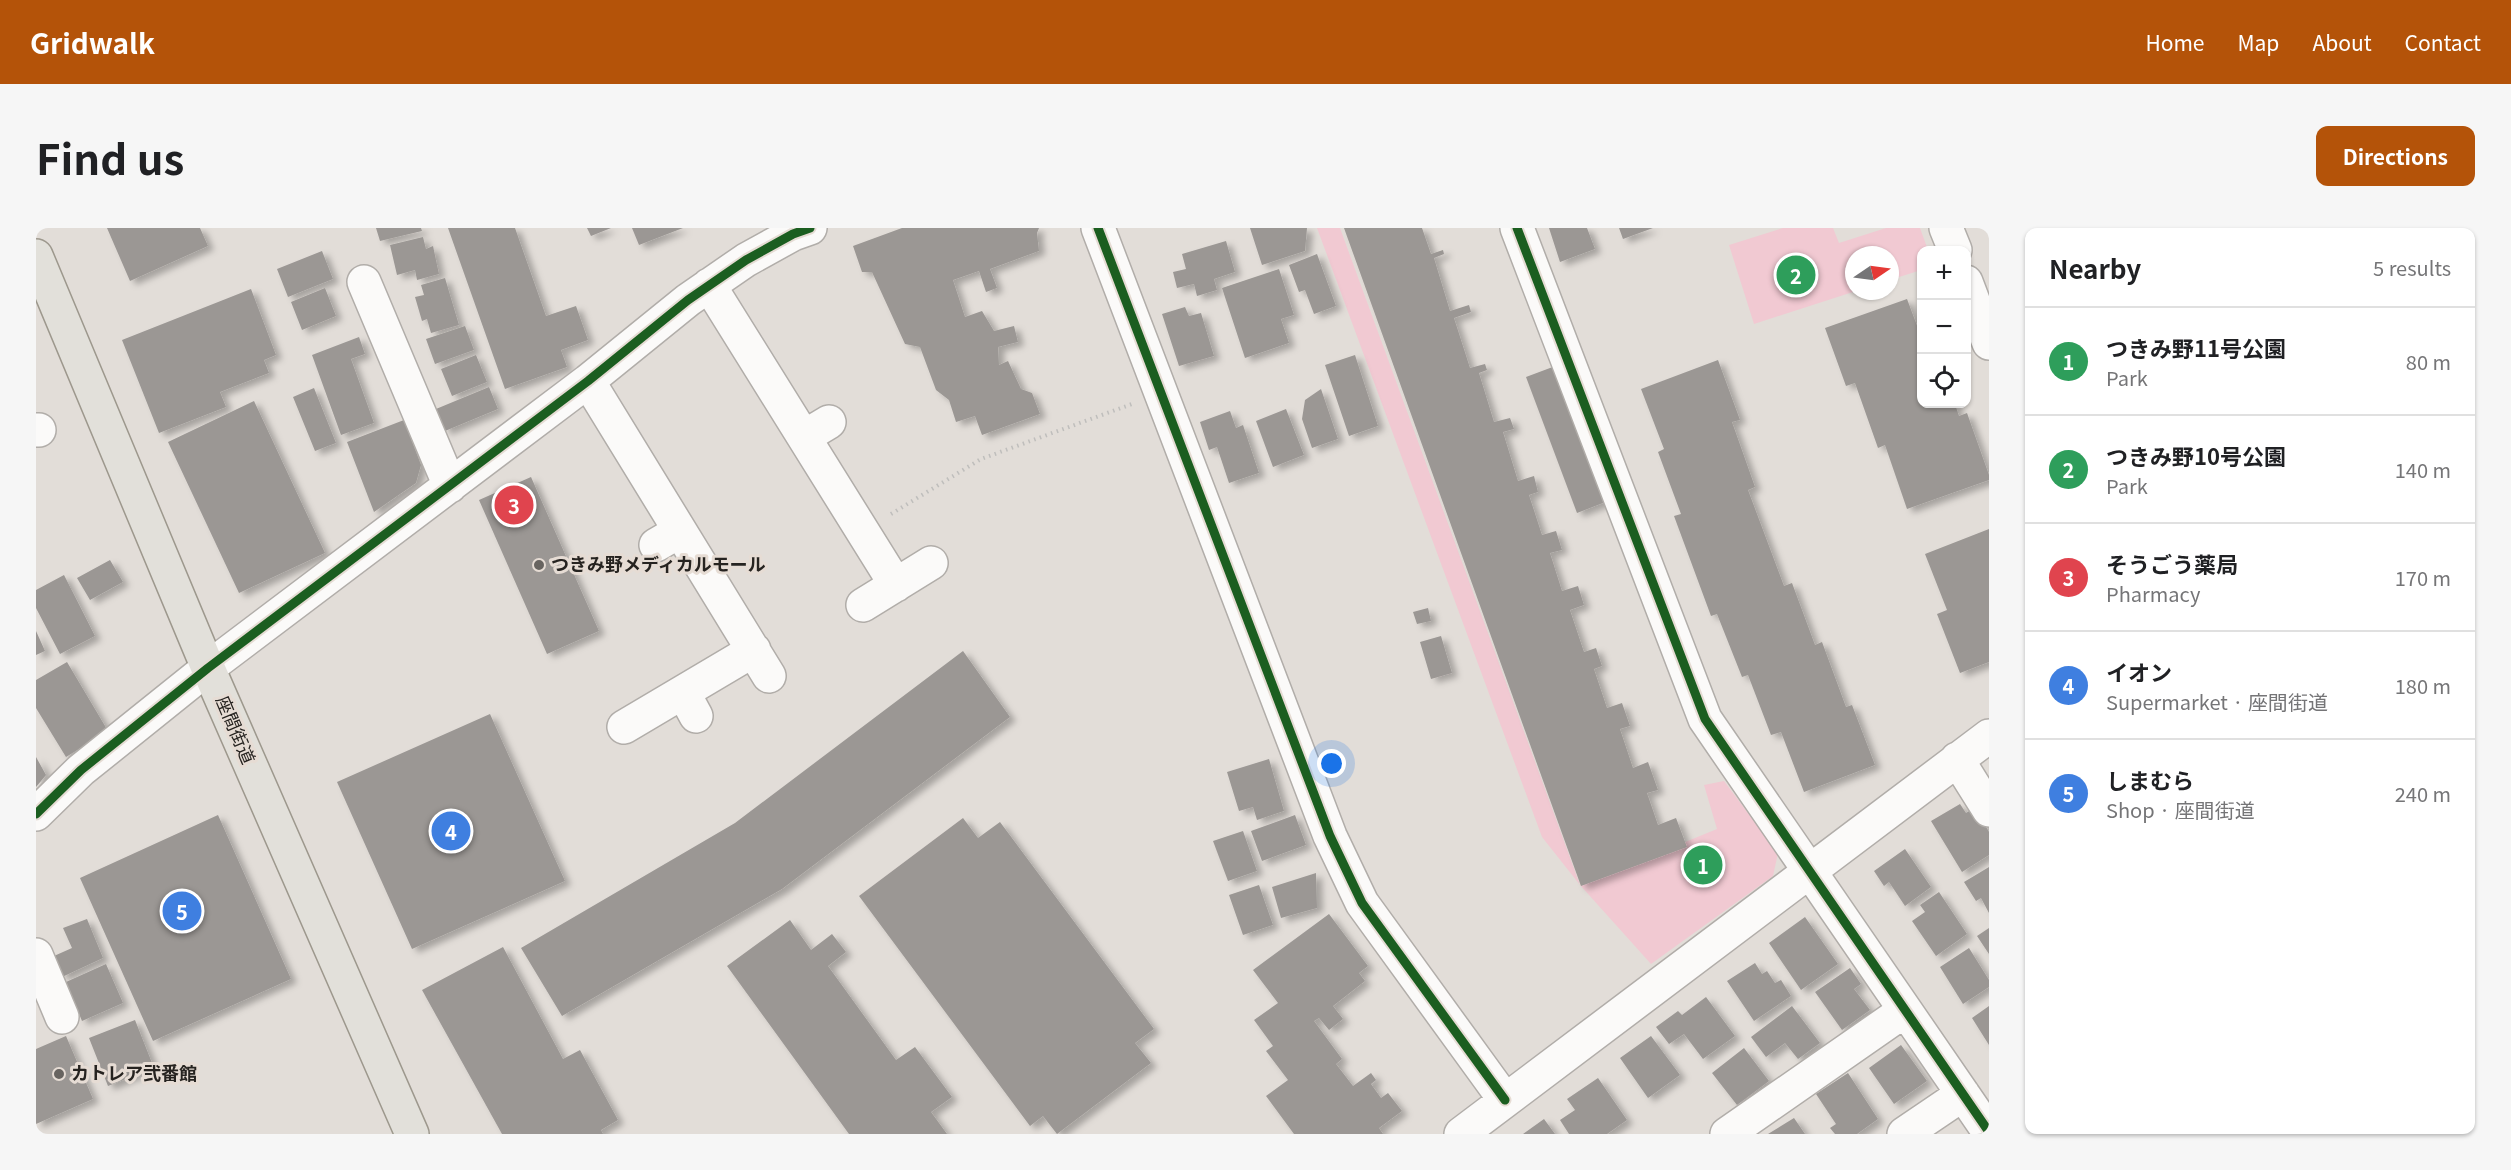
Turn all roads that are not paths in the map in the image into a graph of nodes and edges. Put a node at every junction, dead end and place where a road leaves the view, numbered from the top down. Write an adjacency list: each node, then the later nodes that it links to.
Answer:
1 (810, 228): 8 (street)
2 (1098, 228): 28 (street)
3 (1517, 228): 23 (street)
4 (1946, 228): 5 (street)
5 (1953, 246)
6 (36, 256): 10 (main road, 座間街道)
7 (364, 282): 13 (street)
8 (709, 285): 12 (street); 15 (street)
9 (1971, 295): 11 (street)
10 (44, 296): 17 (main road, 座間街道)
11 (1989, 343)
12 (588, 381): 13 (street); 18 (street)
13 (450, 486): 17 (street)
14 (931, 563): 15 (street)
15 (896, 585): 16 (street)
16 (863, 605)
17 (208, 668): 22 (street); 30 (main road, 座間街道)
18 (624, 727)
19 (1989, 736): 20 (street)
20 (1957, 759): 21 (street); 23 (street)
21 (1989, 810)
22 (36, 814)
23 (1809, 871): 25 (street); 28 (street)
24 (36, 955): 26 (street)
25 (1904, 1011): 27 (street); 32 (street)
26 (62, 1017)
27 (1963, 1094): 29 (street); 33 (street)
28 (1505, 1100): 31 (street)
29 (1989, 1132)
30 (412, 1134)
31 (1461, 1134)
32 (1727, 1134)
33 (1904, 1134)

